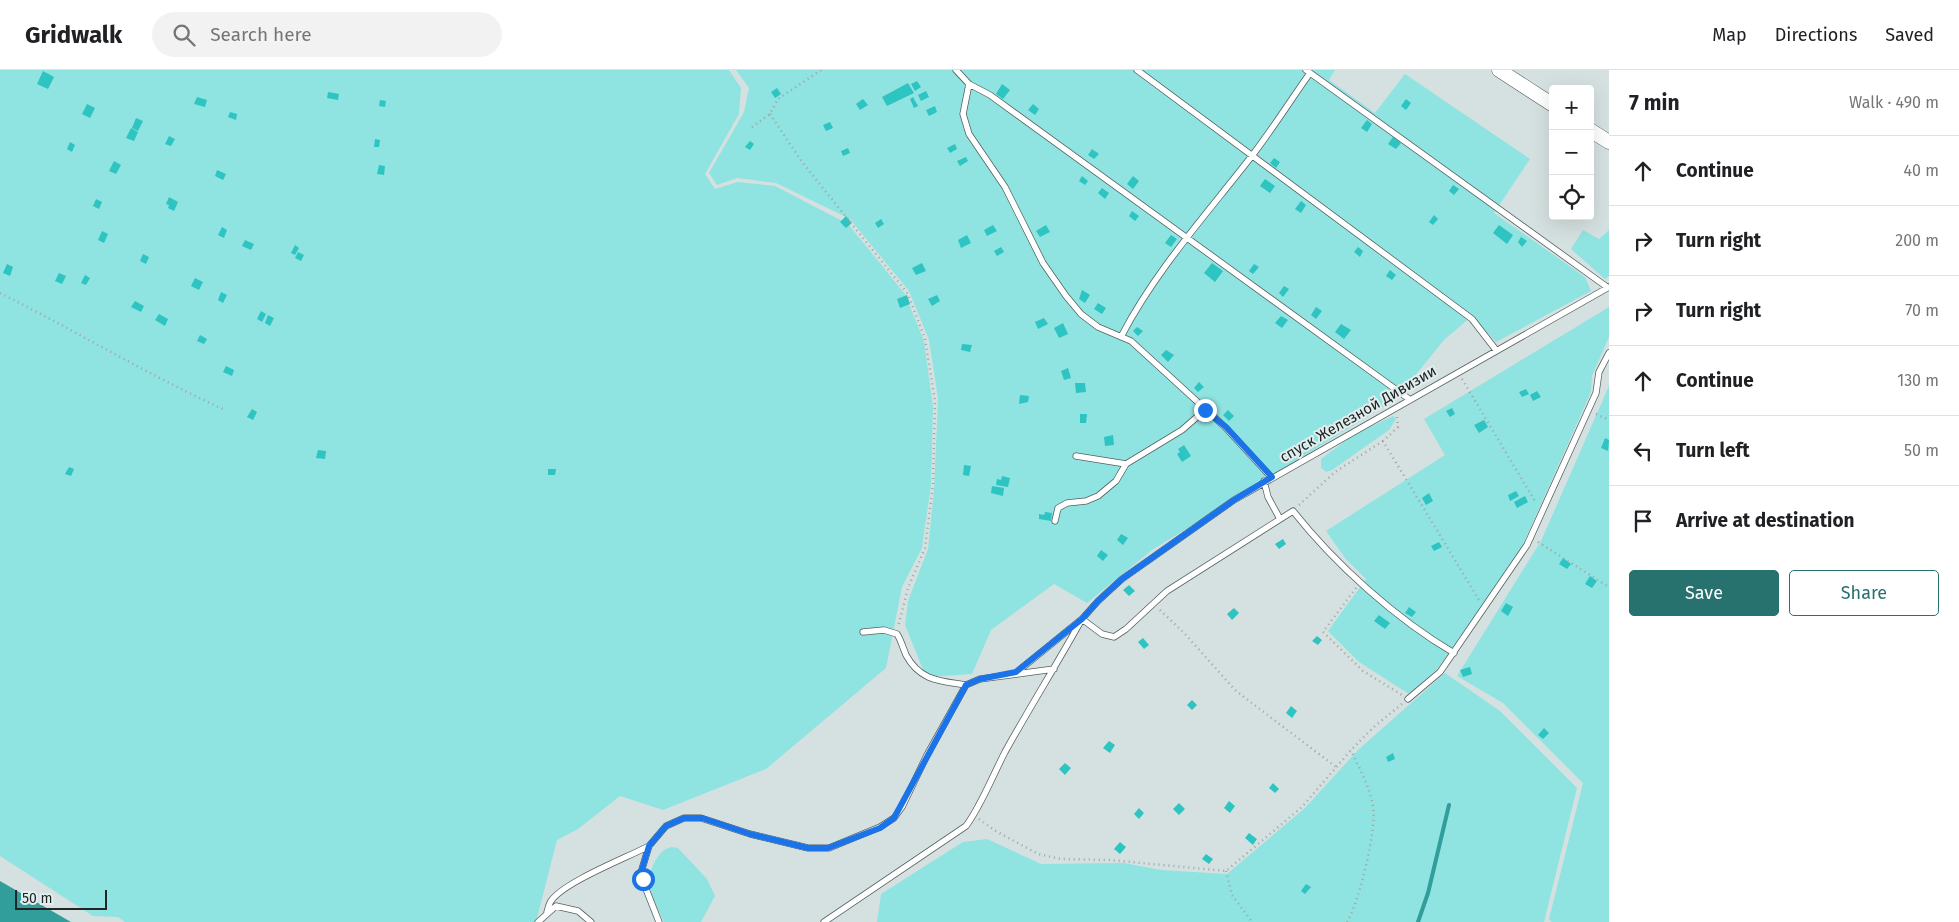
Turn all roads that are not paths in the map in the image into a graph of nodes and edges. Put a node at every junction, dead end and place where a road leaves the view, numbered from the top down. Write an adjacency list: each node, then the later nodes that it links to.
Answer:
1 (956, 70): 5 (lane)
2 (1137, 70): 9 (lane)
3 (1499, 70): 6 (street)
4 (1308, 72): 9 (lane); 11 (lane)
5 (969, 84): 10 (lane); 12 (lane)
6 (1549, 102)
7 (1594, 133): 8 (street)
8 (1609, 142)
9 (1252, 155): 10 (lane); 13 (lane)
10 (1187, 237): 12 (lane); 15 (lane)
11 (1608, 287): 13 (lane, спуск Железной Дивизии)
12 (1122, 335): 16 (lane)
13 (1496, 350): 15 (lane, спуск Железной Дивизии)
14 (1609, 353): 25 (lane)
15 (1409, 399): 19 (lane, спуск Железной Дивизии)
16 (1205, 410): 18 (lane); 19 (lane)
17 (1076, 456): 18 (lane)
18 (1126, 464): 22 (lane)
19 (1272, 477): 20 (lane, спуск Железной Дивизии)
20 (1264, 482): 21 (lane); 23 (lane, спуск Железной Дивизии)
21 (1280, 518): 23 (lane); 25 (lane)
22 (1055, 520)
23 (1082, 619): 26 (lane, спуск Железной Дивизии); 27 (lane)
24 (863, 632): 28 (lane)
25 (1454, 653): 29 (lane)
26 (1054, 669): 27 (lane); 35 (lane, спуск Железной Дивизии)
27 (1016, 672): 28 (lane)
28 (966, 685): 30 (lane)
29 (1408, 699)
30 (649, 846): 31 (lane); 34 (lane)
31 (547, 912): 32 (lane); 33 (lane)
32 (538, 922)
33 (591, 922)
34 (659, 922)
35 (824, 922)

